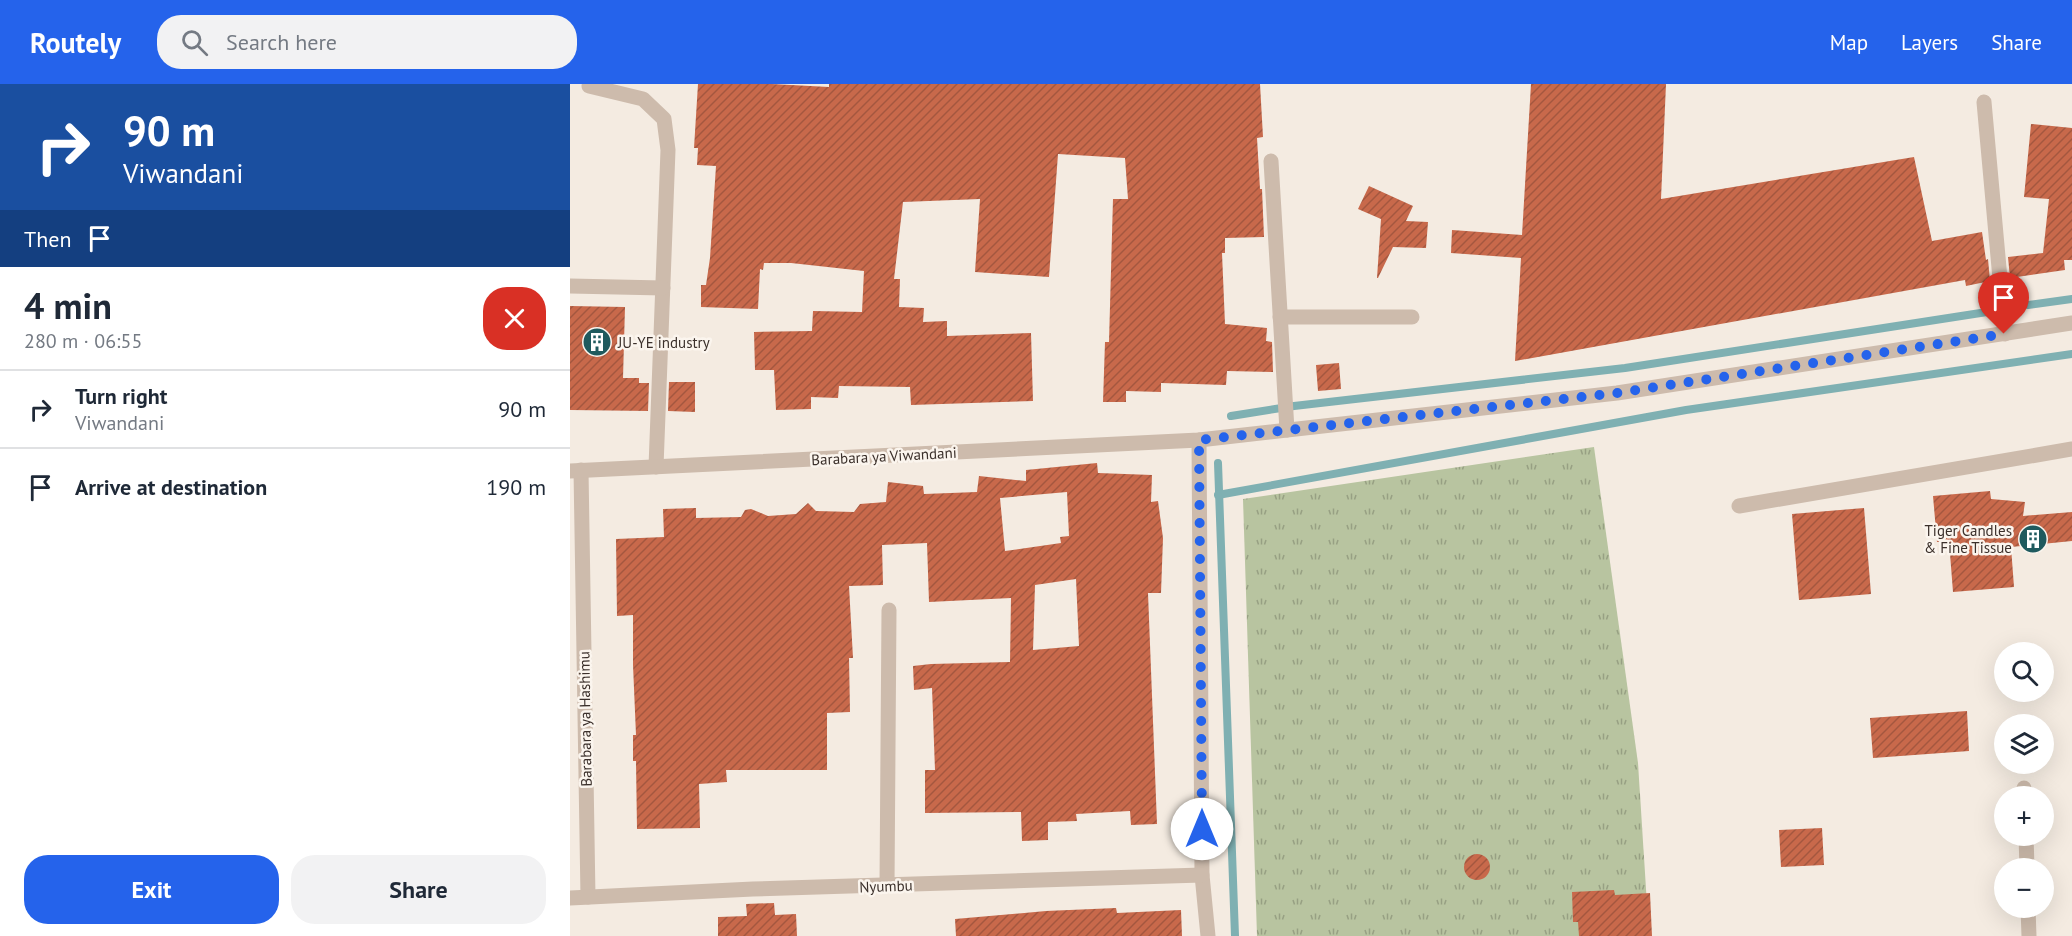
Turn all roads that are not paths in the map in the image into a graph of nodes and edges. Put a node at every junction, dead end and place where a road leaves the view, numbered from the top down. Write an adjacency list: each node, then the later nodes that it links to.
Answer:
1 (589, 86): 5 (street)
2 (1984, 102): 9 (street)
3 (1272, 161): 6 (street)
4 (570, 286): 5 (street)
5 (663, 288): 13 (street)
6 (1280, 317): 7 (street); 10 (street)
7 (1412, 317)
8 (2072, 323): 9 (street, Barabara ya Viwandani)
9 (2004, 334): 10 (street, Barabara ya Viwandani)
10 (1287, 430): 11 (street, Barabara ya Viwandani)
11 (1199, 440): 13 (street, Barabara ya Viwandani); 17 (street)
12 (2072, 449): 15 (street)
13 (656, 467): 14 (street, Barabara ya Viwandani)
14 (576, 471): 19 (street, Barabara ya Hashimu)
15 (1739, 506)
16 (889, 610): 18 (street)
17 (1202, 875): 18 (street, Nyumbu); 22 (street)
18 (887, 886): 19 (street, Nyumbu)
19 (588, 897): 20 (street, Nyumbu)
20 (570, 898)
21 (2028, 918): 23 (street)
22 (1208, 936)
23 (2029, 936)

